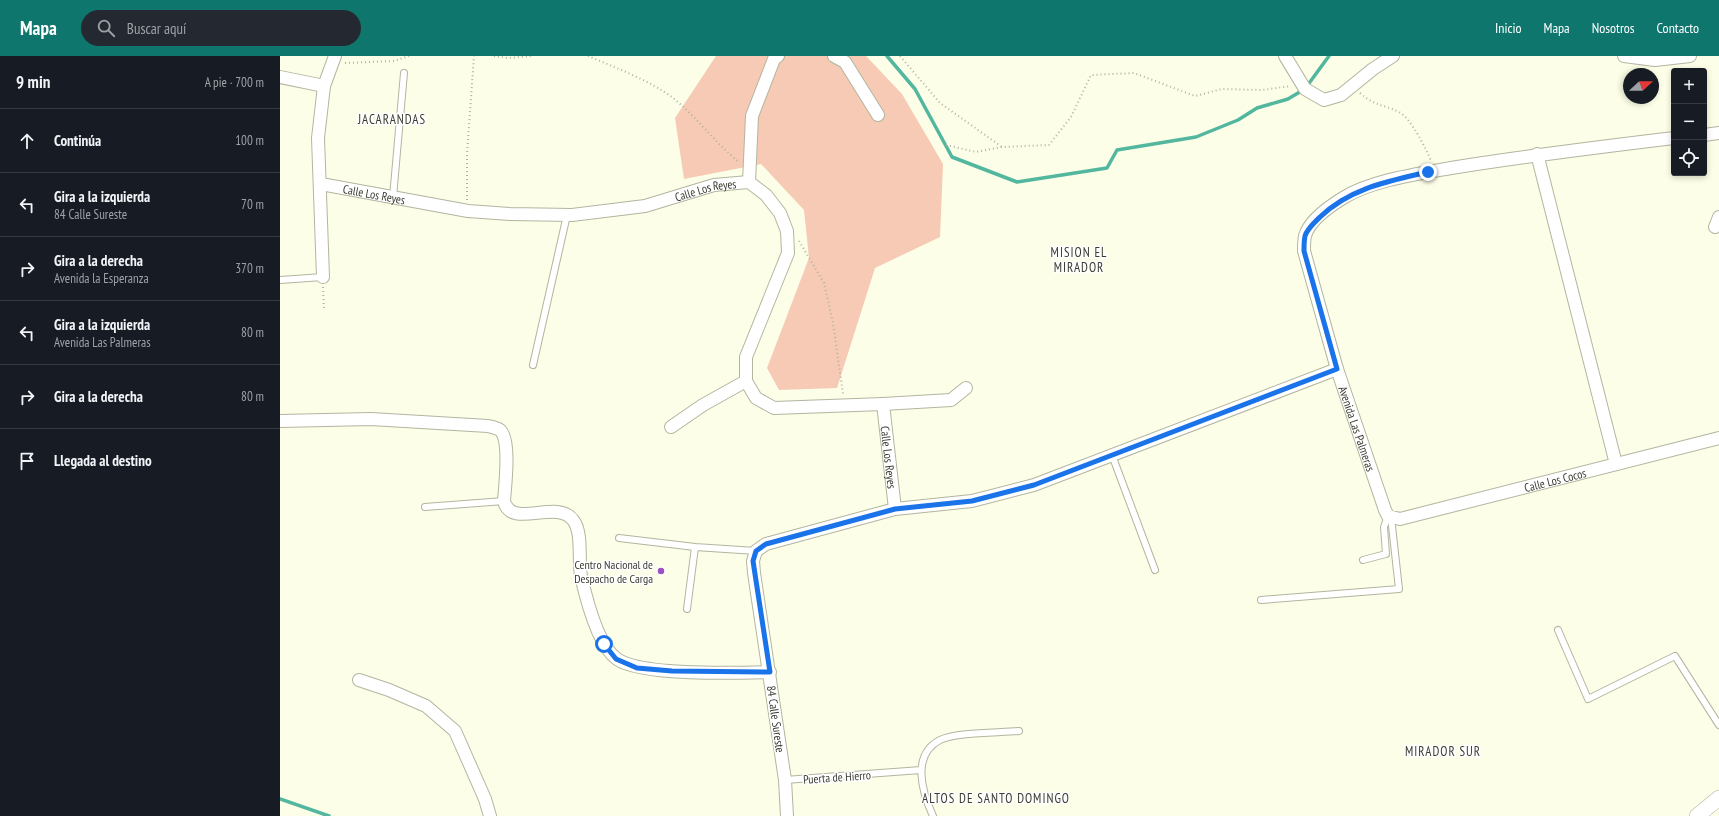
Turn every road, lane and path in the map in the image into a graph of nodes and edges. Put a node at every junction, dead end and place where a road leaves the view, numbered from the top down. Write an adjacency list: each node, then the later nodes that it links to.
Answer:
1 (409, 56): 14 (path)
2 (474, 56): 31 (path)
3 (494, 56): 4 (path)
4 (532, 56)
5 (588, 56): 28 (path)
6 (778, 56): 28 (street)
7 (834, 56): 20 (street)
8 (900, 56): 25 (path)
9 (1285, 56): 17 (street)
10 (1393, 56): 19 (street)
11 (1624, 56): 13 (street)
12 (1690, 56): 13 (street)
13 (1654, 58)
14 (333, 59): 18 (street)
15 (404, 73): 30 (lane)
16 (280, 77): 18 (street)
17 (1302, 84): 19 (street); 25 (path)
18 (324, 86): 29 (street)
19 (1352, 86): 27 (path)
20 (878, 115)
21 (1719, 133): 22 (street)
22 (1707, 135)
23 (1671, 138): 26 (street)
24 (946, 145): 25 (path)
25 (1002, 147)
26 (1536, 154): 27 (street); 47 (street)
27 (1435, 171): 38 (street, Avenida Las Palmeras)
28 (749, 176): 32 (street, Calle Los Reyes); 33 (street, Calle Los Reyes)
29 (321, 184): 30 (street, Calle Los Reyes); 34 (street)
30 (394, 197): 31 (street, Calle Los Reyes)
31 (468, 211): 32 (street, Calle Los Reyes)
32 (567, 215): 37 (lane)
33 (787, 231): 39 (street, Calle Los Reyes); 42 (path)
34 (323, 277): 35 (lane); 36 (path)
35 (280, 280)
36 (324, 310)
37 (533, 366)
38 (1337, 369): 46 (street); 51 (street, Avenida Las Palmeras)
39 (746, 381): 42 (street); 44 (street)
40 (966, 388): 41 (street)
41 (883, 404): 42 (street); 50 (street, Calle Los Reyes)
42 (848, 406)
43 (280, 421): 48 (street)
44 (671, 427)
45 (1719, 438): 47 (street, Calle Los Cocos)
46 (1112, 455): 50 (street); 56 (lane)
47 (1616, 464): 51 (street, Calle Los Cocos)
48 (504, 501): 49 (lane); 60 (street)
49 (425, 507)
50 (895, 509): 54 (street)
51 (1389, 516): 55 (lane); 57 (lane)
52 (619, 538): 53 (lane)
53 (695, 547): 54 (lane); 58 (lane)
54 (756, 551): 60 (street, 84 Calle Sureste)
55 (1363, 560)
56 (1155, 570)
57 (1261, 600)
58 (687, 609)
59 (1558, 630): 62 (lane)
60 (770, 672): 65 (street, 84 Calle Sureste)
61 (359, 680): 67 (street)
62 (1719, 726)
63 (1019, 731): 64 (lane)
64 (921, 770): 65 (lane, Puerta de Hierro); 69 (lane)
65 (785, 780): 68 (street, 84 Calle Sureste)
66 (1719, 798): 70 (street)
67 (490, 816)
68 (787, 816)
69 (933, 816)
70 (1697, 816)

